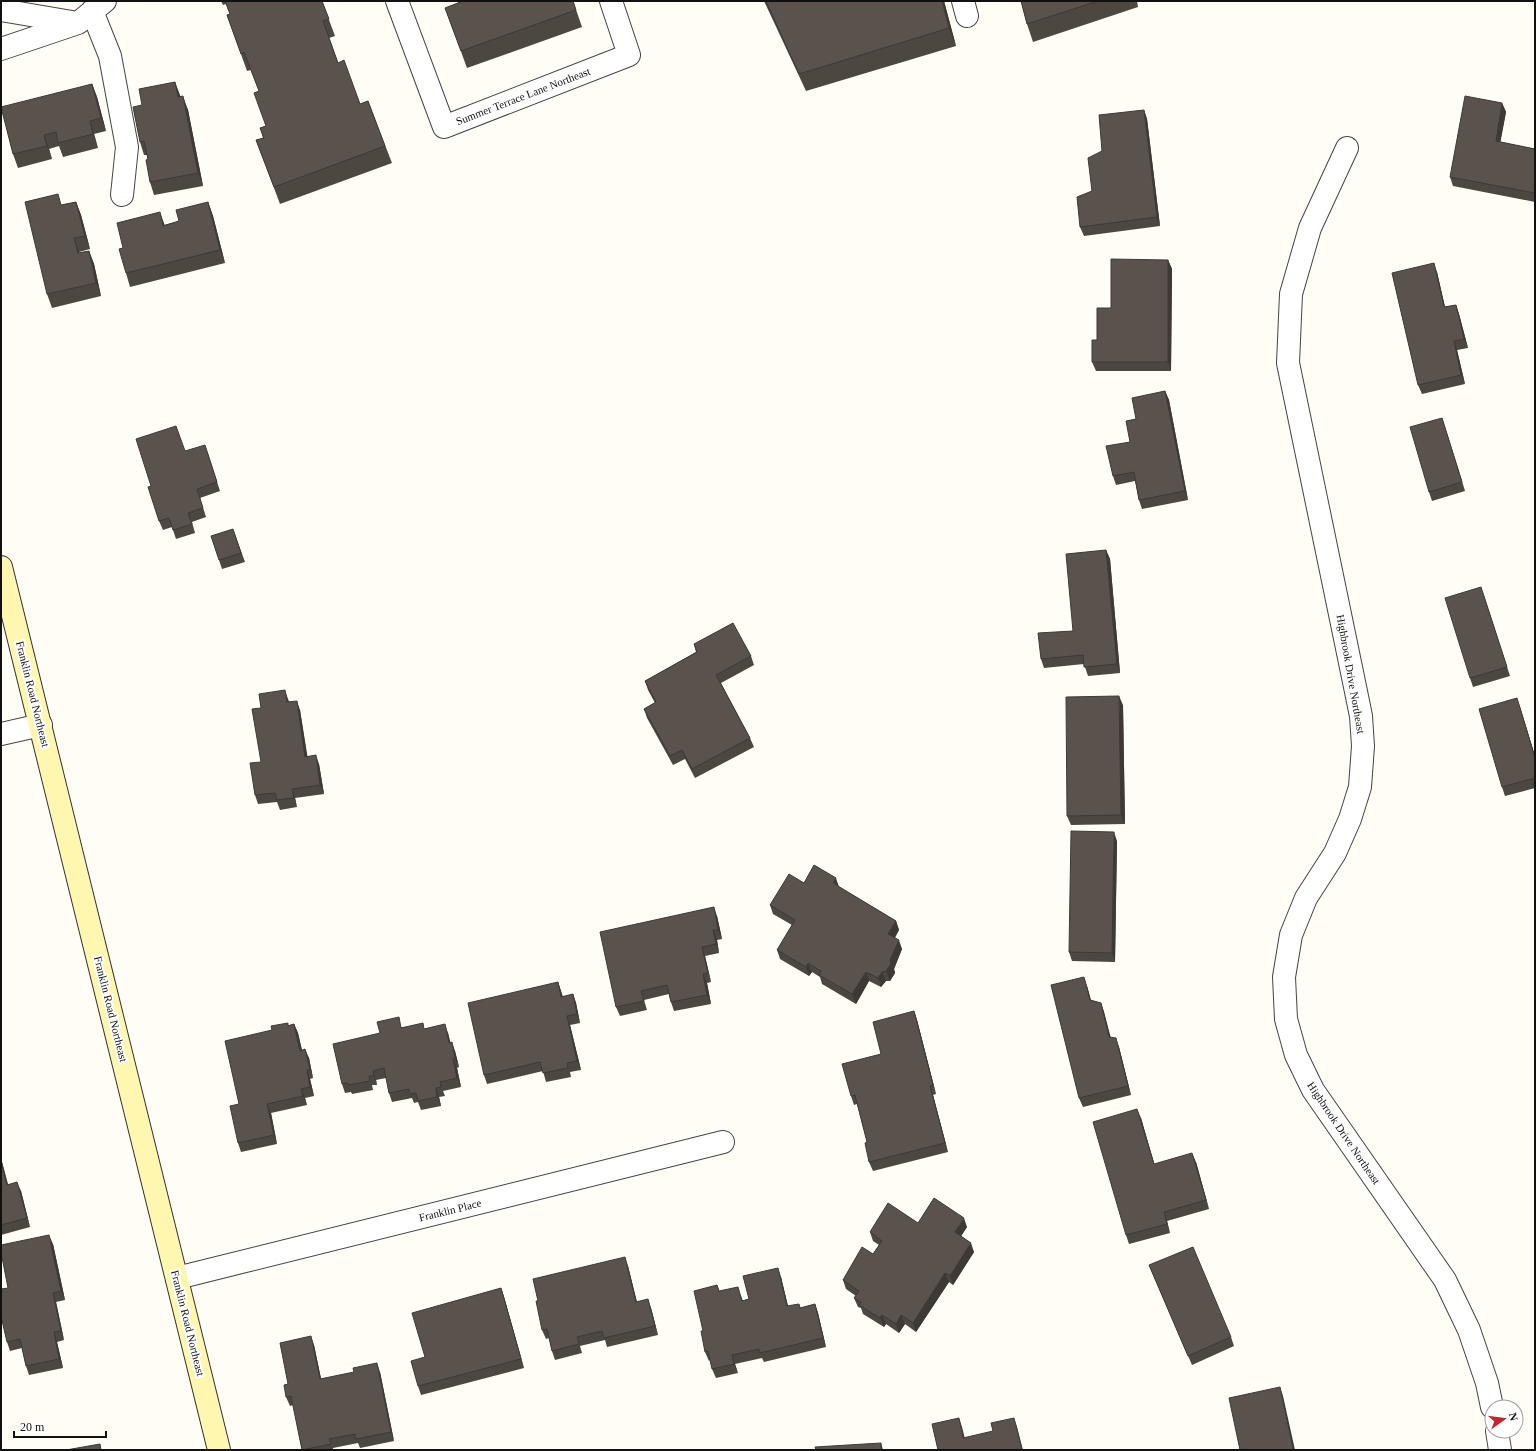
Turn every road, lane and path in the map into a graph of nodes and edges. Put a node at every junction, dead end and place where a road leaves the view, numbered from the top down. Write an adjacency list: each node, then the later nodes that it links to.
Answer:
1 (397, 1): 2 (street, Summer Terrace Lane Northeast)
2 (612, 1)
3 (1, 10): 4 (street)
4 (92, 12): 5 (street); 7 (street)
5 (1, 49)
6 (1346, 148): 13 (street, Highbrook Drive Northeast)
7 (122, 195)
8 (1, 568): 9 (street, Franklin Road Northeast)
9 (40, 725): 10 (street); 12 (street, Franklin Road Northeast)
10 (1, 734)
11 (723, 1142): 12 (street, Franklin Place)
12 (177, 1278): 15 (street, Franklin Road Northeast)
13 (1490, 1399)
14 (1498, 1439): 16 (street)
15 (219, 1450)
16 (1500, 1450)

